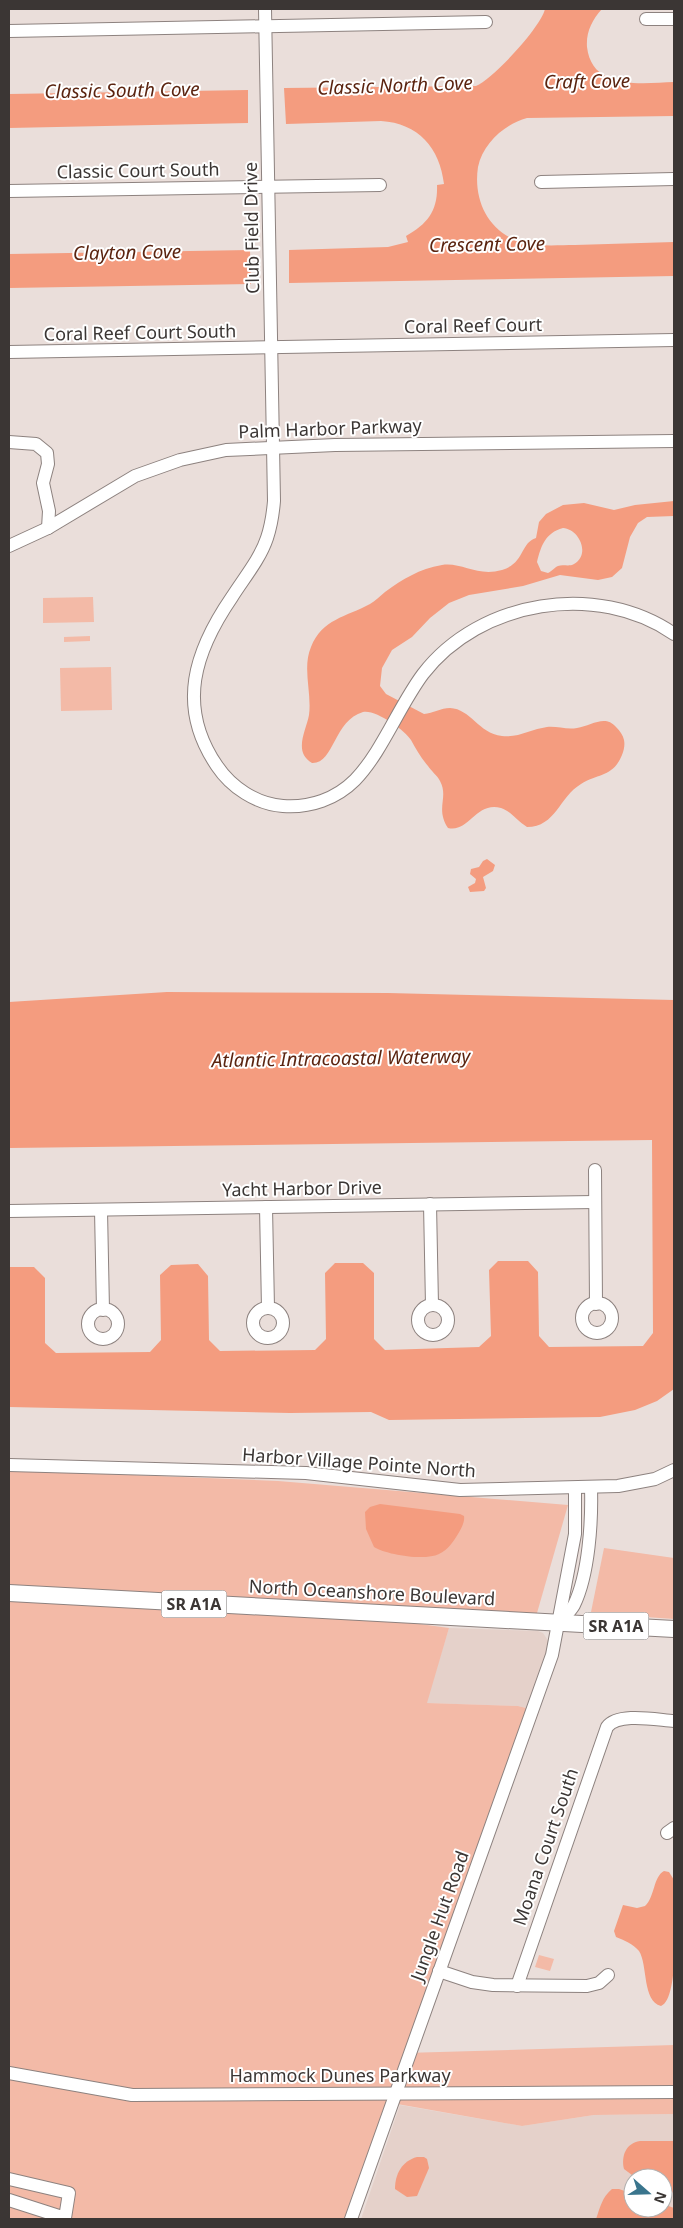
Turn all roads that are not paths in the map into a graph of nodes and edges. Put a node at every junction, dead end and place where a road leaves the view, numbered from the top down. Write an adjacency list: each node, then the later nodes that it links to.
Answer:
1 (265, 9): 5 (street, Club Field Drive)
2 (646, 19): 3 (street)
3 (674, 19)
4 (486, 22): 5 (street)
5 (266, 26): 6 (street); 10 (street, Club Field Drive)
6 (9, 31)
7 (674, 179): 8 (street)
8 (542, 182)
9 (380, 185): 10 (street, Classic Court South)
10 (268, 186): 11 (street, Classic Court South); 13 (street, Club Field Drive)
11 (9, 191)
12 (674, 340): 13 (street, Coral Reef Court)
13 (272, 348): 14 (street, Coral Reef Court South); 17 (street, Club Field Drive)
14 (9, 352)
15 (674, 441): 17 (street, Palm Harbor Parkway)
16 (9, 442): 18 (street)
17 (273, 447): 18 (street, Palm Harbor Parkway); 20 (street, Club Field Drive)
18 (48, 528): 19 (street, Palm Harbor Parkway)
19 (9, 546)
20 (674, 634)
21 (595, 1170): 22 (street)
22 (595, 1202): 23 (street, Yacht Harbor Drive); 27 (street)
23 (430, 1204): 24 (street, Yacht Harbor Drive); 28 (street)
24 (266, 1207): 25 (street, Yacht Harbor Drive); 29 (street)
25 (101, 1210): 26 (street, Yacht Harbor Drive); 30 (street)
26 (9, 1211)
27 (596, 1304)
28 (432, 1305)
29 (268, 1308)
30 (103, 1310)
31 (9, 1465): 33 (street, Harbor Village Pointe North)
32 (674, 1470): 34 (street, Harbor Village Pointe North)
33 (575, 1488): 34 (street, Harbor Village Pointe North); 36 (street, Jungle Hut Road)
34 (591, 1488): 36 (street)
35 (9, 1593): 36 (main road, North Oceanshore Boulevard / SR A1A)
36 (558, 1622): 37 (main road, North Oceanshore Boulevard / SR A1A); 39 (street, Jungle Hut Road)
37 (674, 1629)
38 (674, 1721): 41 (street, Moana Court South)
39 (439, 1971): 41 (street); 43 (street, Jungle Hut Road)
40 (608, 1975): 41 (street)
41 (517, 1986)
42 (9, 2073): 43 (street, Hammock Dunes Parkway)
43 (396, 2092): 44 (street, Hammock Dunes Parkway); 47 (street, Jungle Hut Road)
44 (674, 2092)
45 (9, 2179): 46 (street)
46 (9, 2200)
47 (351, 2219)

